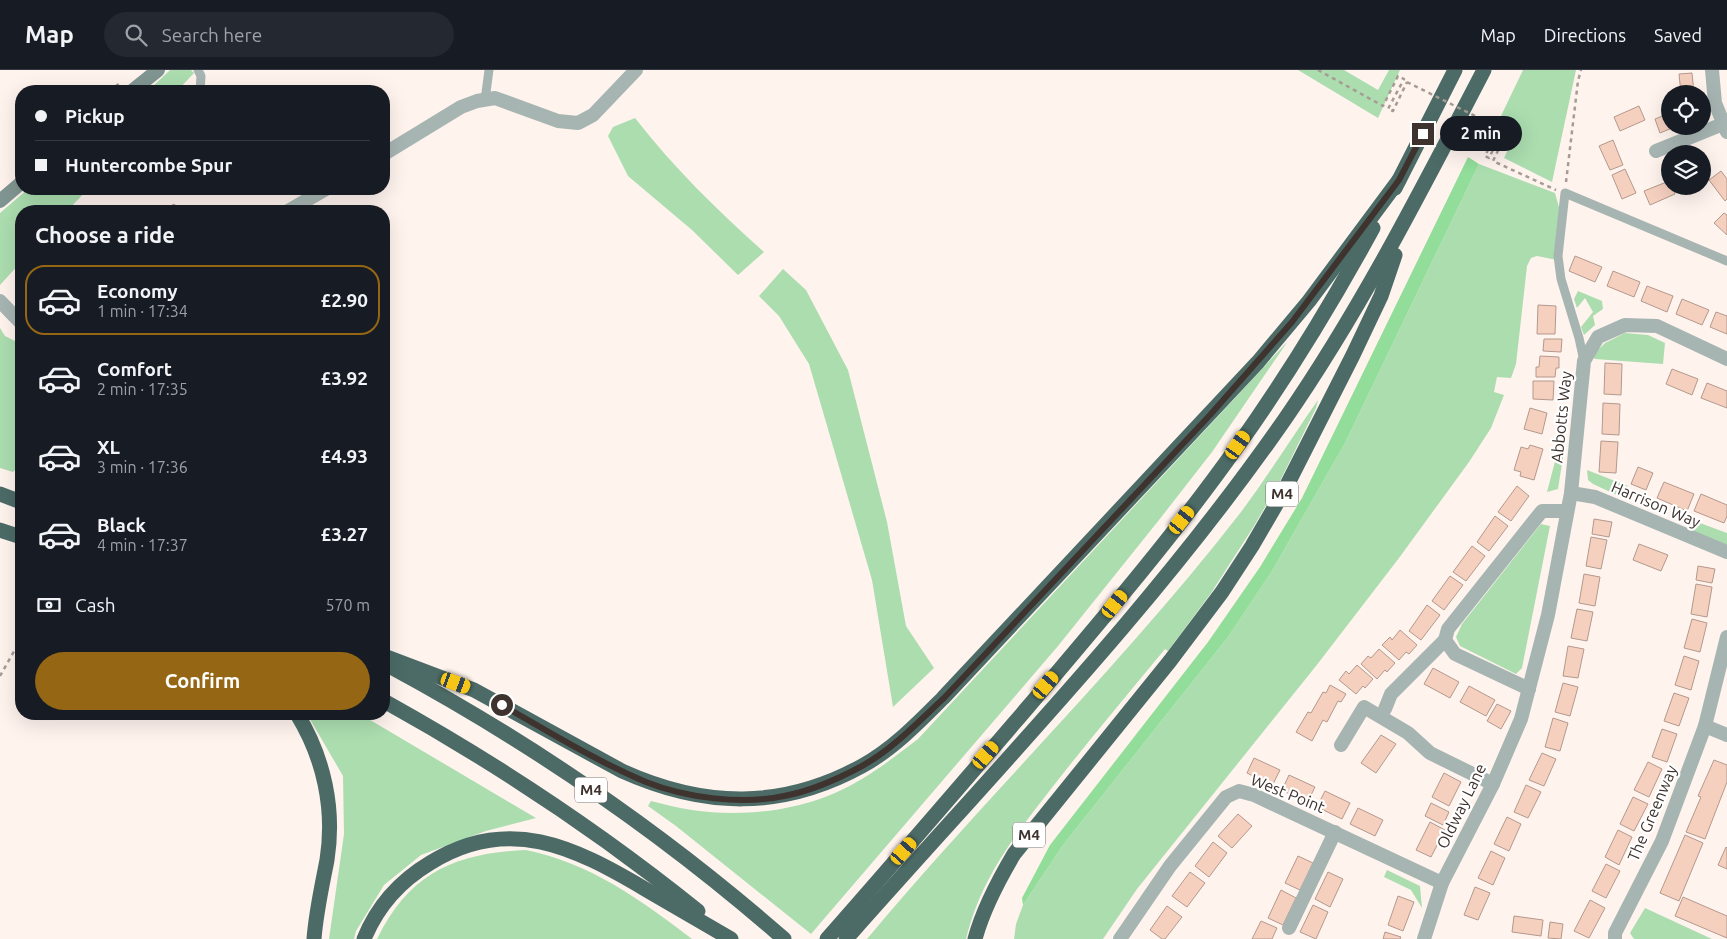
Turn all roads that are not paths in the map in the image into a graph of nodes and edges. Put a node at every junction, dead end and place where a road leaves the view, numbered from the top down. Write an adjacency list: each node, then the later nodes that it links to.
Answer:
1 (158, 70): 8 (main road)
2 (198, 70): 9 (lane)
3 (489, 70): 10 (lane)
4 (636, 70): 10 (street)
5 (1455, 70): 14 (highway, M4)
6 (1484, 70): 19 (highway, M4)
7 (1712, 70): 11 (street)
8 (139, 85)
9 (200, 85)
10 (485, 100): 12 (street)
11 (1725, 128): 13 (street)
12 (390, 150)
13 (1656, 151)
14 (1399, 180): 34 (highway, M4); 46 (highway, M4)
15 (15, 188): 17 (main road)
16 (316, 195): 18 (street)
17 (0, 200)
18 (298, 205)
19 (1409, 215): 46 (highway, M4); 55 (highway, M4)
20 (1727, 261): 24 (lane)
21 (0, 301): 22 (street)
22 (15, 317)
23 (1727, 359): 24 (street, Abbotts Way)
24 (1584, 361): 25 (street, Abbotts Way)
25 (1571, 493): 28 (street, Oldway Lane); 31 (street, Harrison Way)
26 (0, 494): 27 (highway)
27 (15, 500)
28 (1567, 511): 32 (street); 36 (street, Oldway Lane)
29 (0, 530): 30 (highway)
30 (15, 535)
31 (1727, 552)
32 (1445, 640): 36 (street); 38 (street)
33 (1727, 640): 40 (street, The Greenway)
34 (390, 658)
35 (390, 666): 52 (highway, M4)
36 (1529, 689): 43 (street, Oldway Lane)
37 (390, 705): 51 (highway, M4)
38 (1385, 709)
39 (300, 720): 49 (highway)
40 (1705, 726): 41 (street); 57 (street, The Greenway)
41 (1727, 735)
42 (1341, 746): 43 (street)
43 (1493, 784): 45 (street, Oldway Lane)
44 (1335, 832): 45 (street, West Point); 47 (street); 56 (street, West Point)
45 (1442, 883): 48 (street, Oldway Lane)
46 (863, 909): 53 (highway, M4); 54 (highway, M4)
47 (1289, 928)
48 (1429, 938)
49 (314, 939)
50 (364, 939): 51 (highway, M4)
51 (732, 939)
52 (784, 939)
53 (827, 939)
54 (846, 939)
55 (975, 939)
56 (1120, 939)
57 (1615, 939)

